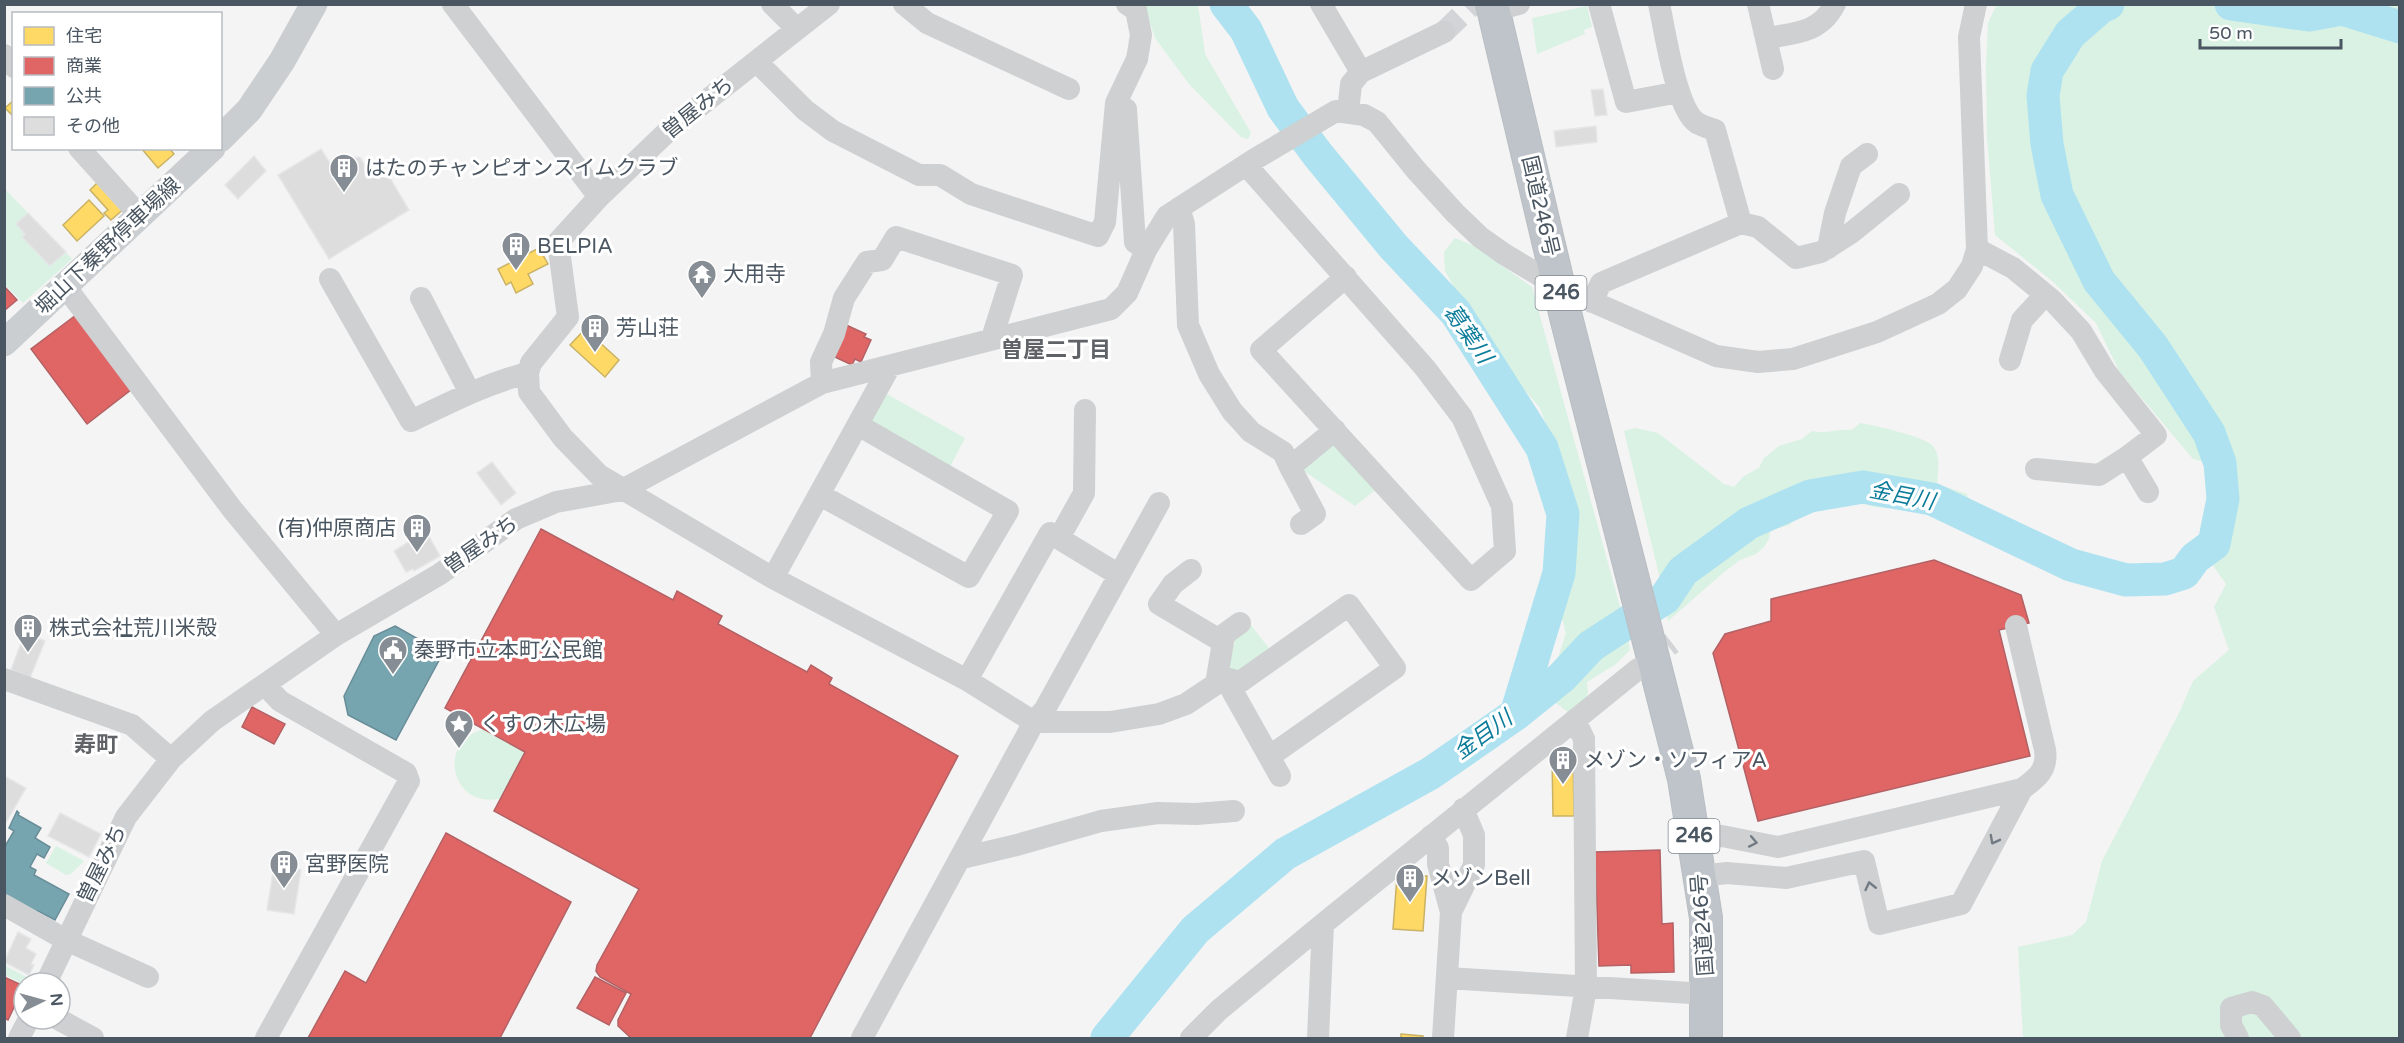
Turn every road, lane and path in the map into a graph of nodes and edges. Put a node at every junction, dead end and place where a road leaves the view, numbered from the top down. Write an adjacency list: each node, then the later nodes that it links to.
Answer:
1 (314, 4): 24 (main road)
2 (453, 4): 30 (street)
3 (772, 4): 14 (street)
4 (829, 4): 14 (street, 曽屋みち)
5 (904, 4): 21 (street)
6 (1127, 4): 20 (street)
7 (1321, 4): 19 (street)
8 (1599, 4): 22 (street)
9 (1659, 4): 22 (street)
10 (1758, 4): 16 (street)
11 (1835, 4): 16 (street)
12 (1976, 4): 35 (street)
13 (1501, 7): 40 (highway, 国道246号 / 246)
14 (797, 29): 17 (street, 曽屋みち)
15 (1444, 32): 19 (street)
16 (1767, 38): 18 (street)
17 (757, 62): 20 (street); 30 (street, 曽屋みち)
18 (1773, 69)
19 (1361, 72): 23 (street)
20 (1124, 87): 36 (street)
21 (1069, 89)
22 (1679, 92): 33 (street)
23 (1348, 112): 28 (street, 曽屋みち); 40 (street)
24 (222, 137)
25 (81, 150): 32 (street)
26 (210, 150): 32 (main road, 堀山下秦野停車場線)
27 (1867, 154): 34 (street)
28 (1253, 160): 31 (street, 曽屋みち); 37 (street)
29 (1899, 194): 34 (street)
30 (599, 197): 48 (street, 曽屋みち)
31 (1179, 208): 36 (street, 曽屋みち); 55 (street)
32 (140, 216): 39 (main road, 堀山下秦野停車場線)
33 (1741, 223): 34 (street); 43 (street)
34 (1828, 248)
35 (1977, 249): 41 (street); 43 (street)
36 (1146, 250): 44 (street, 曽屋みち)
37 (1346, 277): 53 (street); 53 (street)
38 (330, 279): 50 (street)
39 (65, 286): 45 (main road, 堀山下秦野停車場線); 68 (street)
40 (1559, 287): 43 (street); 82 (highway, 国道246号 / 246)
41 (2045, 295): 46 (street); 54 (street)
42 (421, 298): 50 (street)
43 (1592, 302)
44 (992, 339): 47 (street, 曽屋みち); 49 (street)
45 (4, 343)
46 (2009, 359)
47 (890, 366): 49 (street, 曽屋みち); 52 (street)
48 (528, 373): 50 (street); 57 (street)
49 (822, 383): 57 (street, 曽屋みち)
50 (470, 393)
51 (1085, 410): 62 (street)
52 (858, 425): 59 (street); 59 (street)
53 (1335, 430): 55 (street)
54 (2127, 457): 56 (street); 58 (street)
55 (1290, 467): 61 (street)
56 (2036, 469)
57 (622, 490): 65 (street); 68 (street, 曽屋みち)
58 (2148, 492)
59 (820, 495): 65 (street)
60 (1159, 503): 64 (street)
61 (1301, 524)
62 (1059, 538): 64 (street); 72 (street)
63 (1191, 570): 69 (street)
64 (1119, 575): 76 (street)
65 (773, 578): 72 (street)
66 (1240, 623): 69 (street)
67 (2016, 626): 78 (street)
68 (336, 635): 74 (street, 曽屋みち)
69 (1218, 639): 73 (street)
70 (1638, 669): 75 (street)
71 (4, 679): 77 (street)
72 (967, 680): 76 (street)
73 (1221, 681): 73 (street); 76 (street)
74 (265, 685): 77 (street, 曽屋みち); 98 (street)
75 (1575, 720): 79 (street); 94 (street)
76 (1034, 722): 84 (street)
77 (171, 759): 90 (street, 曽屋みち)
78 (2022, 789): 83 (street); 86 (street, one-way to 86)
79 (1463, 809): 81 (street); 88 (street)
80 (1234, 811): 84 (street)
81 (1431, 836): 88 (street); 89 (street)
82 (1695, 839): 83 (street, one-way to 83); 85 (highway, 国道246号 / 246)
83 (1790, 844): 86 (street)
84 (962, 858): 99 (street)
85 (1700, 876): 86 (street); 95 (highway, 国道246号 / 246)
86 (1797, 876)
87 (4, 905): 90 (street)
88 (1451, 912): 93 (street)
89 (1323, 924): 100 (street); 101 (street)
90 (66, 940): 91 (street, 曽屋みち); 92 (street)
91 (52, 971)
92 (148, 976)
93 (1447, 978): 94 (street); 102 (street)
94 (1586, 988): 95 (street); 103 (street)
95 (1707, 994): 104 (highway, 国道246号 / 246)
96 (72, 1027): 97 (street)
97 (93, 1038)
98 (266, 1038)
99 (862, 1038)
100 (1191, 1038)
101 (1318, 1038)
102 (1443, 1038)
103 (1577, 1038)
104 (1706, 1038)
105 (2238, 1038): 106 (street)
106 (2290, 1038)

